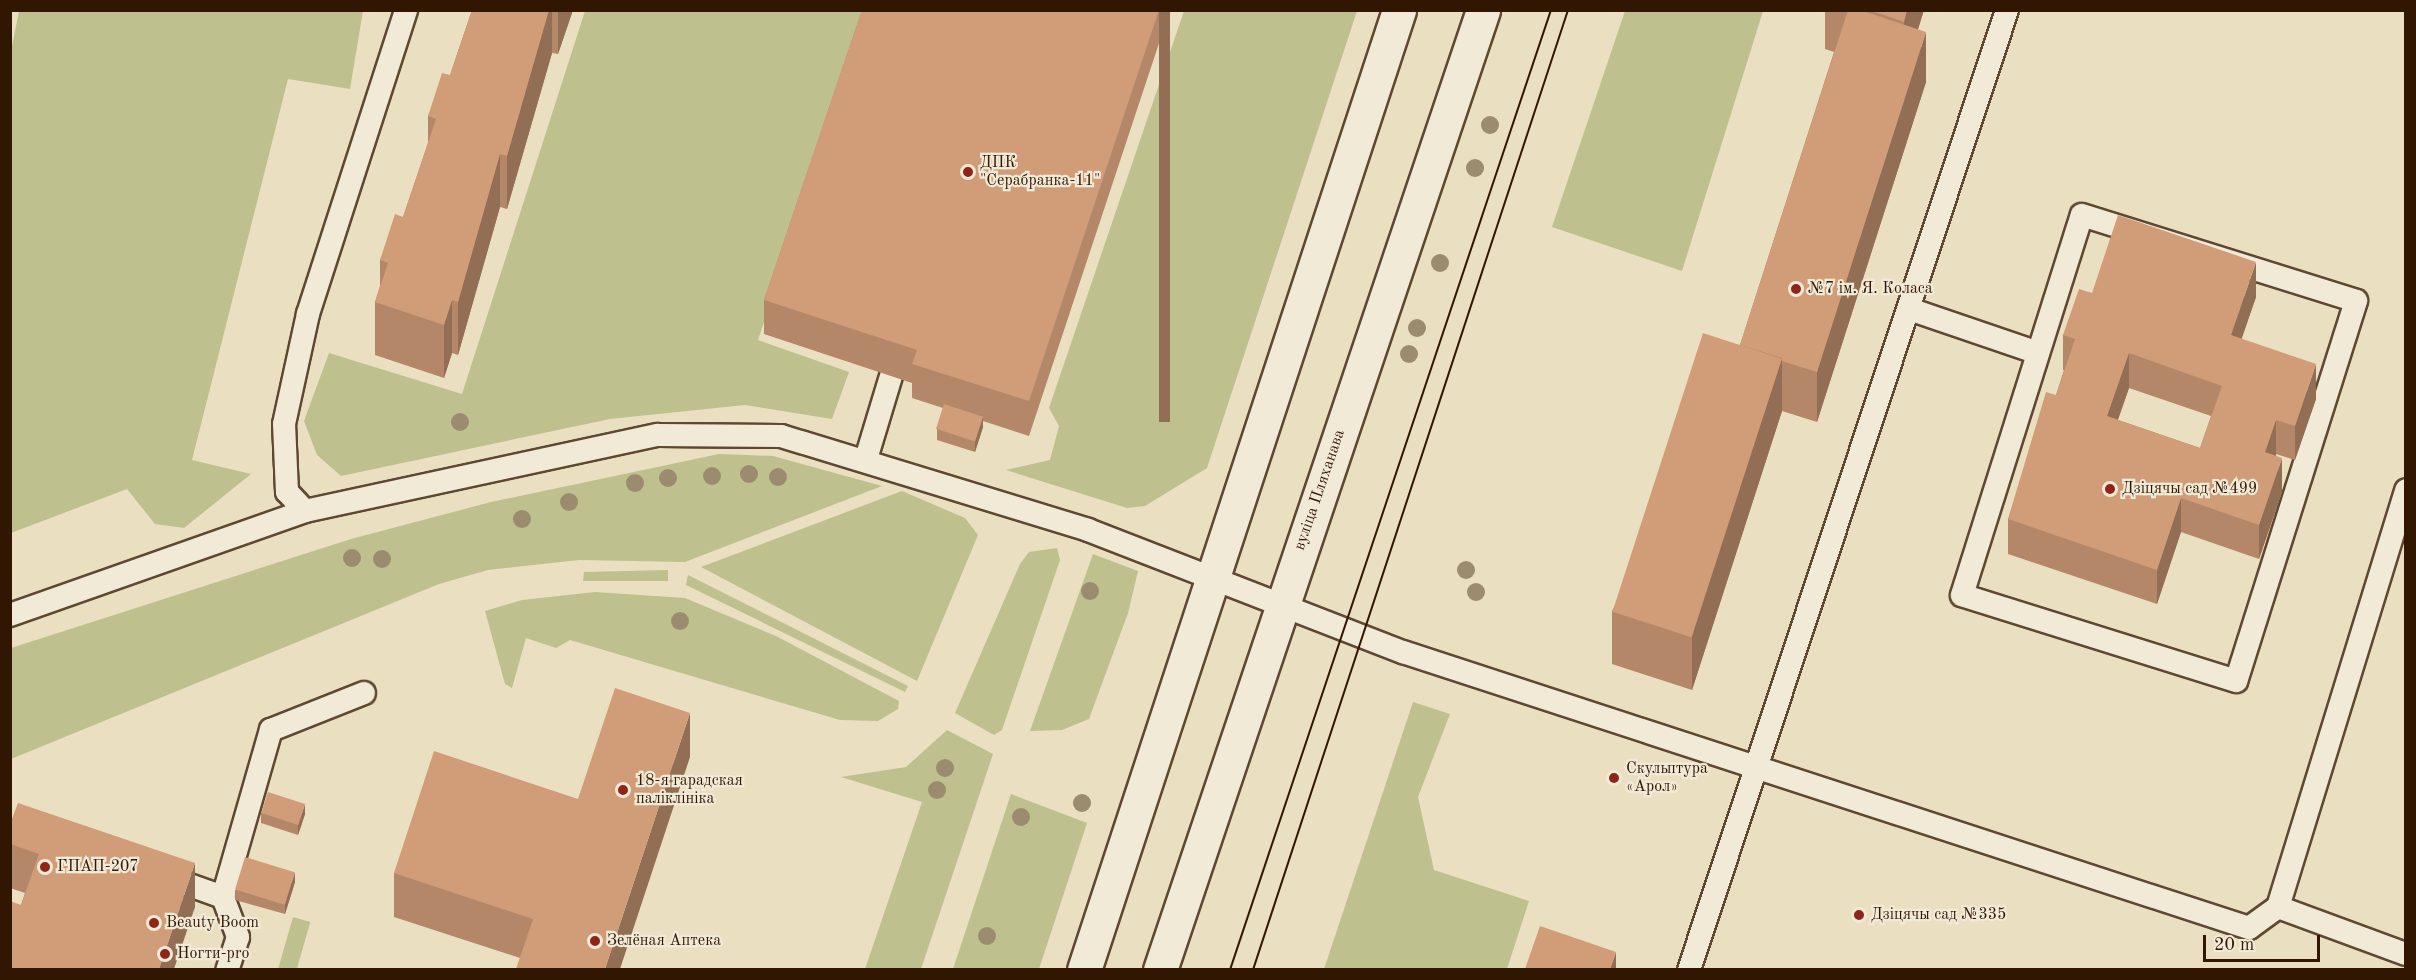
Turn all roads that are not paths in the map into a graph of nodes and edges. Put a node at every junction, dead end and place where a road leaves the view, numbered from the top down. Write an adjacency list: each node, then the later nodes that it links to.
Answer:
1 (406, 10): 10 (lane)
2 (1399, 10): 11 (main road)
3 (1483, 10): 12 (main road, вуліца Пляханава)
4 (2007, 10): 5 (lane)
5 (1909, 309): 6 (lane); 15 (lane)
6 (2038, 353): 6 (lane)
7 (891, 376): 8 (lane)
8 (866, 459): 10 (lane); 11 (lane)
9 (2406, 490): 18 (lane)
10 (305, 511): 13 (lane)
11 (1209, 577): 12 (lane); 21 (main road)
12 (1281, 605): 15 (lane); 22 (main road, вуліца Пляханава)
13 (10, 615)
14 (364, 693): 17 (lane)
15 (1758, 768): 18 (lane); 23 (lane)
16 (144, 869): 17 (lane)
17 (223, 897): 20 (lane)
18 (2278, 907): 19 (lane)
19 (2406, 954)
20 (227, 969)
21 (1084, 969)
22 (1160, 969)
23 (1689, 969)

